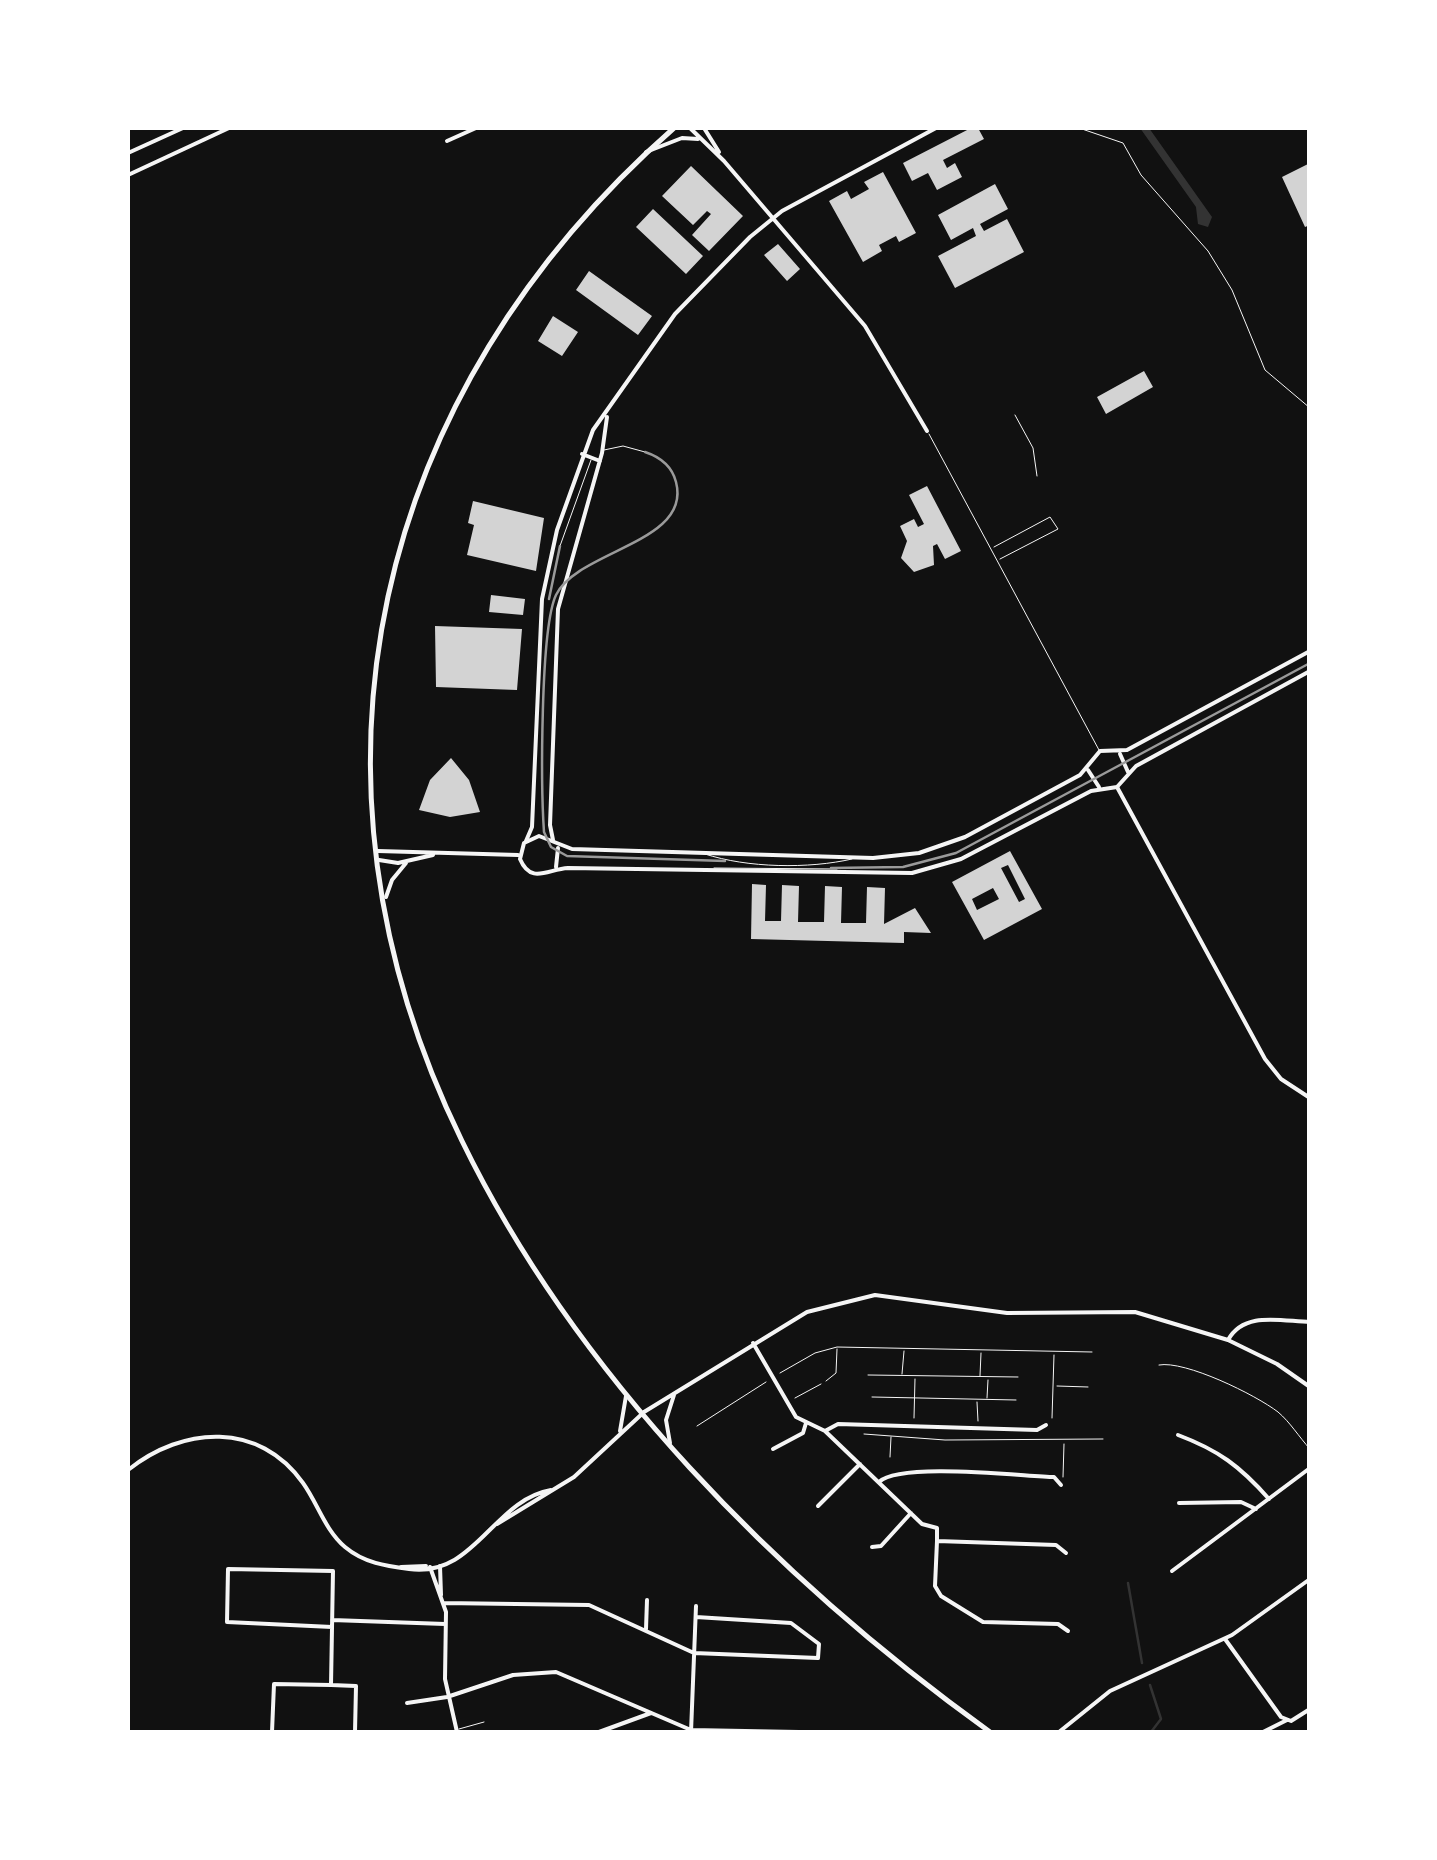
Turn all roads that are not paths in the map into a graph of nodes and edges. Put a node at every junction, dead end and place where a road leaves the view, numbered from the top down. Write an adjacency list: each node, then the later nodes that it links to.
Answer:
1 (183, 128): 11 (street)
2 (229, 128): 13 (street)
3 (476, 128): 8 (street)
4 (674, 128): 10 (main road)
5 (690, 128): 9 (street)
6 (704, 128): 12 (street)
7 (936, 128): 14 (street)
8 (447, 141)
9 (704, 141): 10 (street); 12 (street)
10 (646, 152): 37 (main road)
11 (128, 153)
12 (724, 160): 14 (street)
13 (128, 174)
14 (773, 218): 15 (street); 17 (street)
15 (608, 413): 18 (street); 20 (street)
16 (1015, 415): 23 (lane)
17 (927, 432): 25 (lane)
18 (602, 450): 19 (lane); 21 (lane); 22 (street)
19 (645, 452)
20 (582, 454): 21 (street); 35 (street)
21 (592, 458): 22 (street); 24 (lane)
22 (600, 460): 36 (street)
23 (1037, 476)
24 (560, 546)
25 (991, 549): 26 (lane); 26 (lane)
26 (997, 560): 30 (lane)
27 (1310, 651): 29 (street)
28 (1310, 672): 32 (street)
29 (1116, 751): 30 (street); 32 (street)
30 (1100, 752): 31 (street)
31 (1089, 766): 34 (street); 36 (street)
32 (1126, 776): 33 (street)
33 (1117, 787): 34 (street); 44 (street)
34 (1102, 788): 42 (street)
35 (526, 841): 36 (street); 39 (street)
36 (555, 842): 42 (street)
37 (378, 851): 38 (street); 40 (main road)
38 (437, 854): 39 (street); 41 (street)
39 (520, 855): 42 (street)
40 (379, 860): 41 (street); 43 (main road)
41 (410, 860): 43 (street)
42 (553, 870)
43 (386, 901): 51 (main road)
44 (1310, 1098)
45 (1310, 1322): 46 (street)
46 (1228, 1340): 47 (street); 49 (street)
47 (753, 1342): 52 (street); 54 (street)
48 (1310, 1377): 49 (street)
49 (1304, 1381): 50 (street)
50 (1310, 1387)
51 (625, 1390): 53 (main road); 56 (street)
52 (676, 1390): 53 (street); 59 (street)
53 (643, 1413): 56 (street); 59 (main road)
54 (806, 1423): 57 (street); 60 (street)
55 (1046, 1425): 57 (street)
56 (620, 1430): 74 (street)
57 (825, 1431): 61 (street)
58 (1178, 1434): 66 (street)
59 (672, 1447): 102 (main road)
60 (772, 1449)
61 (860, 1464): 64 (street); 68 (street)
62 (1310, 1468): 66 (street)
63 (128, 1470): 75 (street)
64 (878, 1482): 65 (street); 70 (street)
65 (1062, 1485)
66 (1269, 1499): 69 (street)
67 (1180, 1502): 69 (street)
68 (818, 1506)
69 (1256, 1509): 76 (street)
70 (911, 1513): 71 (street); 72 (street)
71 (937, 1542): 73 (street); 86 (street)
72 (872, 1547)
73 (1066, 1553)
74 (440, 1566): 75 (street); 78 (street)
75 (430, 1567): 78 (street)
76 (1172, 1571)
77 (1310, 1580): 87 (street)
78 (441, 1595): 80 (street)
79 (647, 1600): 85 (street)
80 (443, 1603): 84 (street); 85 (street)
81 (696, 1606): 82 (street)
82 (696, 1617): 88 (street); 88 (street)
83 (332, 1624): 83 (street); 84 (street); 89 (street)
84 (445, 1624): 90 (street)
85 (646, 1629): 88 (street)
86 (1068, 1631)
87 (1224, 1639): 94 (street); 103 (street)
88 (694, 1652): 97 (street)
89 (331, 1685): 98 (street); 99 (street)
90 (447, 1697): 91 (street); 93 (street); 96 (street)
91 (407, 1703)
92 (1310, 1709): 94 (street)
93 (651, 1713): 97 (street); 100 (street)
94 (1287, 1720): 104 (street)
95 (484, 1722): 96 (lane)
96 (457, 1731)
97 (691, 1731): 101 (street)
98 (272, 1732)
99 (355, 1732)
100 (599, 1732)
101 (800, 1732)
102 (988, 1732)
103 (1058, 1732)
104 (1263, 1732)

